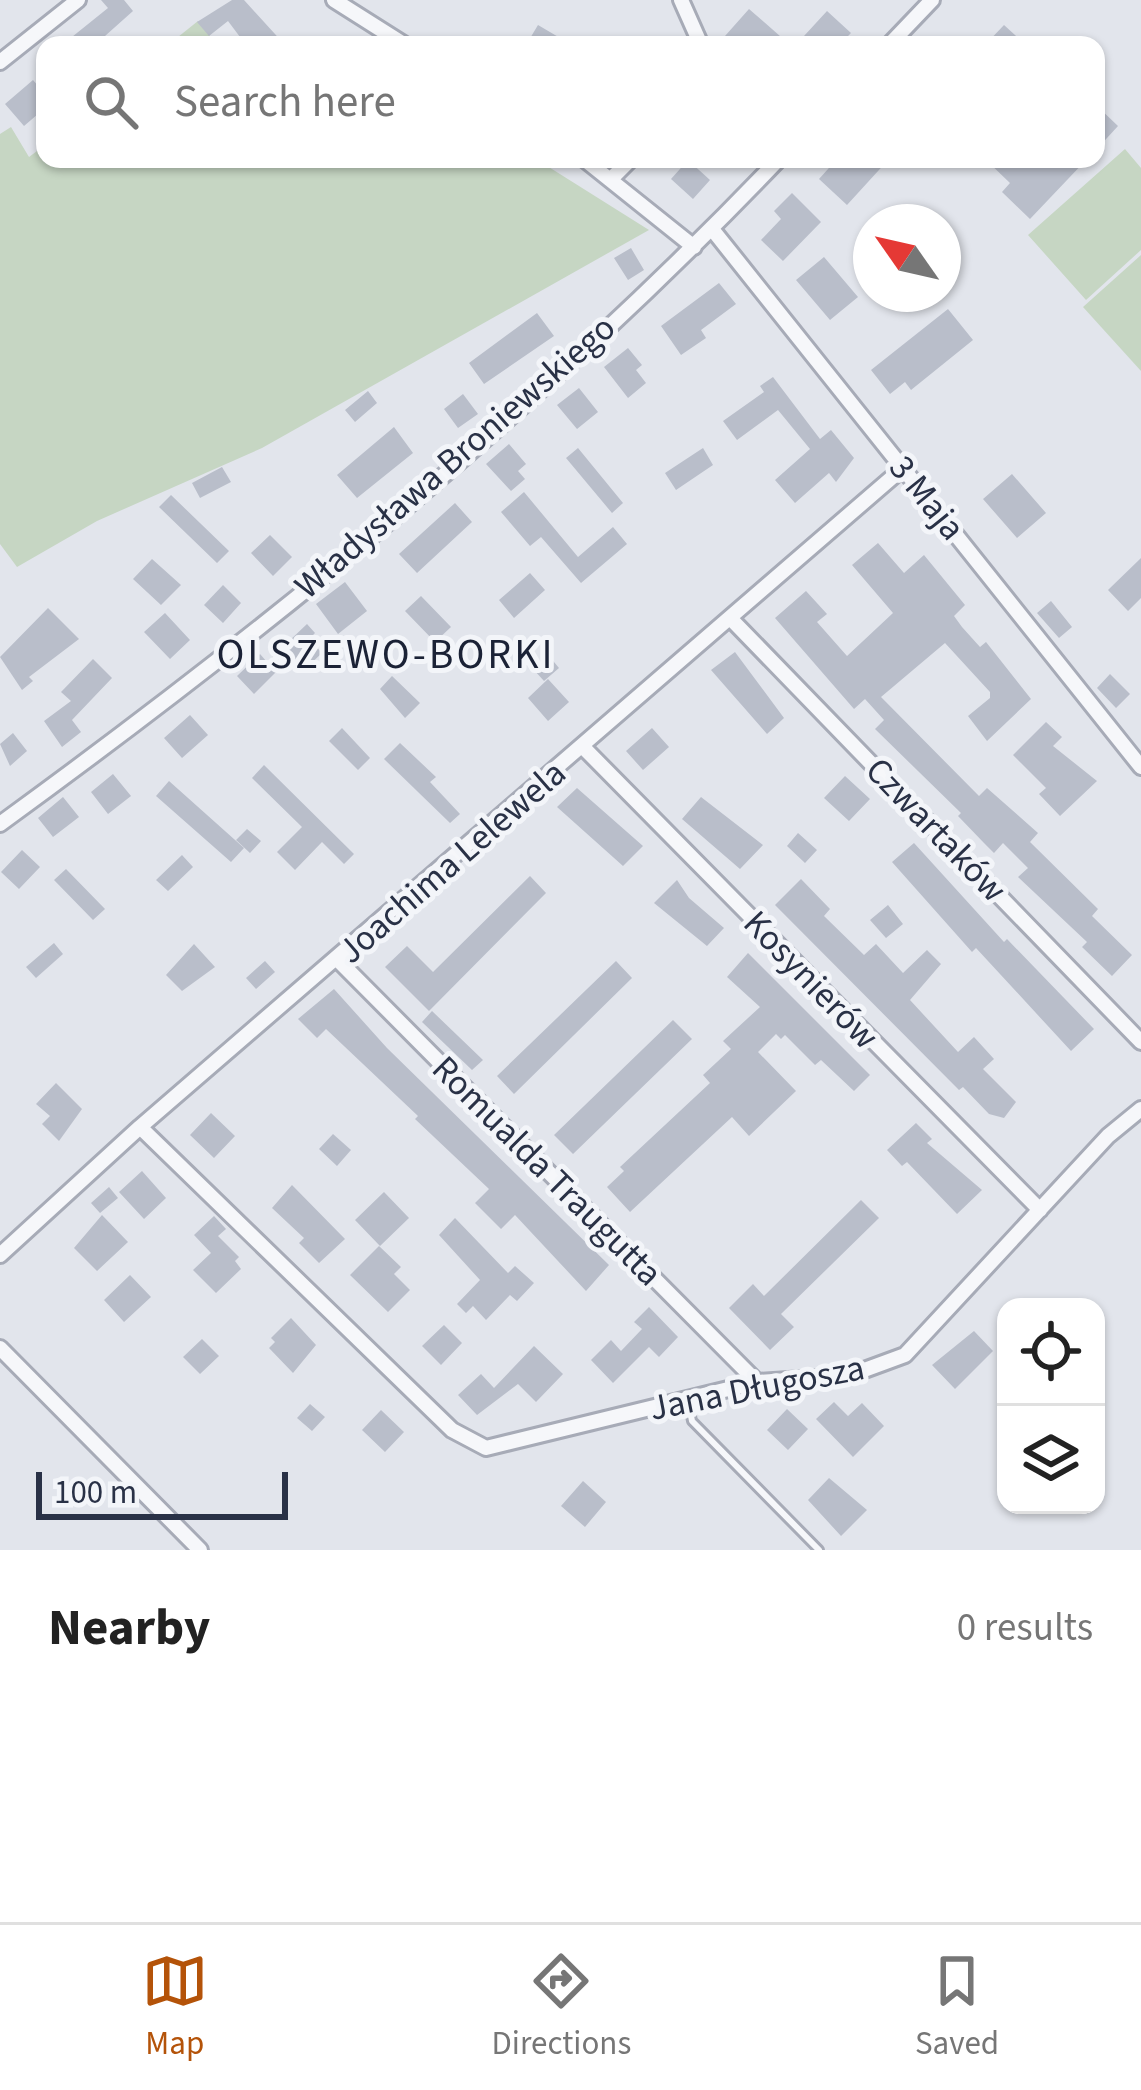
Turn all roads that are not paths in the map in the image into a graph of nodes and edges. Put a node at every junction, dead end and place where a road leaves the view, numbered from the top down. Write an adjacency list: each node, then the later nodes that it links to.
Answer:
1 (78, 0): 8 (street)
2 (334, 0): 5 (street)
3 (681, 0): 6 (street)
4 (932, 0): 7 (street)
5 (391, 36)
6 (697, 36)
7 (898, 36)
8 (0, 62)
9 (598, 168): 12 (street)
10 (623, 168): 12 (street)
11 (770, 168): 13 (street, Władysława Broniewskiego)
12 (614, 178): 14 (street)
13 (712, 229): 14 (street, Władysława Broniewskiego); 15 (street, 3 Maja)
14 (694, 247): 19 (street, Władysława Broniewskiego)
15 (903, 468): 16 (street, Joachima Lelewela); 18 (street, 3 Maja)
16 (731, 619): 17 (street, Joachima Lelewela); 21 (street, Czwartaków)
17 (584, 748): 20 (street, Joachima Lelewela); 24 (street, Kosynierów)
18 (1141, 767)
19 (0, 824)
20 (338, 959): 23 (street, Joachima Lelewela); 27 (street, Romualda Traugutta)
21 (1141, 1042)
22 (1141, 1109): 24 (street, Jana Długosza)
23 (140, 1127): 25 (street, Joachima Lelewela); 28 (street, Jana Długosza)
24 (1040, 1210): 27 (street, Jana Długosza)
25 (0, 1255)
26 (0, 1348): 29 (street)
27 (757, 1382): 28 (street, Jana Długosza)
28 (688, 1400): 30 (lane)
29 (200, 1550)
30 (819, 1550)

